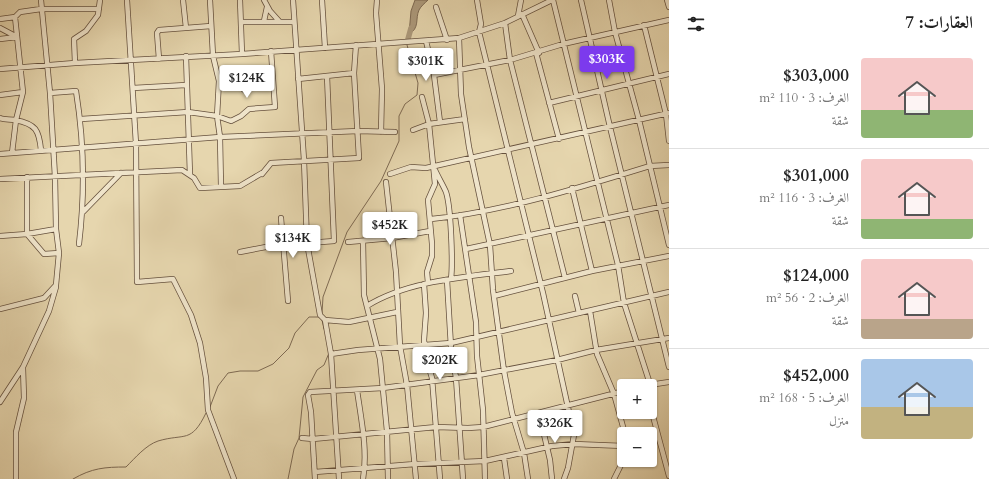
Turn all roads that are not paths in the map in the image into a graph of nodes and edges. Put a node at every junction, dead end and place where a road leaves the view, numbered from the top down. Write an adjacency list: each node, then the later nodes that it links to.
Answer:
1 (41, 0): 20 (street)
2 (100, 0): 21 (street)
3 (127, 0): 54 (street)
4 (183, 0): 34 (street)
5 (210, 0): 32 (street)
6 (240, 0): 28 (street)
7 (264, 0): 17 (street)
8 (293, 0): 29 (street)
9 (322, 0): 46 (street)
10 (377, 0): 43 (street)
11 (477, 0): 35 (street)
12 (521, 0): 22 (street)
13 (552, 0): 22 (street); 44 (street)
14 (581, 0): 39 (street)
15 (609, 0): 36 (street)
16 (667, 0): 19 (street)
17 (267, 7): 26 (street); 27 (street)
18 (436, 7): 41 (street)
19 (669, 7)
20 (41, 9): 21 (street); 23 (street); 58 (street)
21 (99, 9): 56 (street)
22 (520, 15): 30 (street); 49 (street)
23 (15, 17): 24 (street); 37 (street)
24 (0, 19)
25 (669, 20): 31 (street)
26 (264, 21): 27 (street); 28 (street)
27 (279, 21): 29 (street)
28 (241, 22): 50 (street)
29 (294, 22): 47 (street)
30 (505, 23): 35 (street); 55 (street)
31 (644, 25): 36 (street); 66 (street)
32 (211, 26): 34 (street); 52 (street)
33 (0, 28): 37 (street)
34 (186, 28): 53 (street)
35 (479, 32): 38 (street); 57 (street)
36 (615, 32): 39 (street); 70 (street)
37 (18, 37): 40 (street); 59 (street)
38 (460, 38): 41 (street); 61 (street)
39 (590, 38): 44 (street); 73 (street)
40 (0, 39)
41 (446, 40): 42 (street)
42 (426, 41): 43 (street); 64 (street)
43 (379, 43): 45 (street); 96 (street)
44 (563, 44): 49 (street); 77 (street)
45 (356, 45): 46 (street); 62 (street)
46 (325, 48): 47 (street)
47 (296, 50): 48 (street); 68 (street)
48 (270, 51): 50 (street); 67 (street); 80 (street)
49 (537, 53): 55 (street); 79 (street)
50 (242, 54): 52 (street)
51 (186, 56): 52 (street); 53 (street); 71 (street)
52 (213, 56): 69 (street)
53 (159, 58): 54 (street)
54 (130, 60): 56 (street); 72 (street)
55 (510, 60): 57 (street); 105 (street)
56 (75, 63): 58 (street)
57 (487, 65): 61 (street); 109 (street)
58 (47, 66): 59 (street); 75 (street)
59 (20, 68): 60 (street); 74 (street)
60 (0, 69)
61 (460, 71): 64 (street); 87 (street)
62 (354, 73): 65 (street); 94 (street)
63 (669, 74): 66 (street)
64 (434, 75): 90 (street)
65 (327, 76): 68 (street); 95 (street)
66 (656, 77): 70 (street); 82 (street)
67 (271, 79): 69 (street); 80 (street)
68 (298, 79): 98 (street)
69 (219, 81): 84 (street)
70 (630, 83): 73 (street); 89 (street)
71 (186, 85): 72 (street); 81 (street)
72 (133, 88): 83 (street)
73 (602, 90): 77 (street); 92 (street)
74 (23, 92): 76 (street); 88 (street)
75 (50, 93): 86 (street); 107 (street)
76 (0, 94)
77 (575, 96): 79 (street); 99 (street)
78 (422, 97): 91 (street)
79 (549, 103): 102 (street)
80 (275, 107): 84 (street)
81 (188, 112): 83 (street); 84 (street); 101 (street)
82 (667, 114): 89 (street); 103 (street)
83 (134, 116): 86 (street); 104 (street)
84 (217, 116): 100 (street)
85 (0, 118): 88 (street)
86 (81, 119): 106 (street)
87 (465, 119): 90 (street); 112 (street)
88 (16, 120): 108 (street); 110 (street)
89 (639, 120): 92 (street); 117 (street)
90 (440, 122): 91 (street)
91 (429, 124): 93 (street); 116 (street)
92 (610, 127): 99 (street); 121 (street)
93 (413, 130)
94 (358, 131): 95 (street); 96 (street); 114 (street)
95 (329, 132): 98 (street); 114 (street)
96 (381, 132): 97 (street)
97 (395, 132)
98 (302, 133): 100 (street); 113 (street)
99 (585, 133): 102 (street); 127 (street)
100 (220, 137): 101 (street); 129 (street)
101 (187, 139): 104 (street); 123 (street)
102 (559, 139): 105 (street)
103 (669, 141)
104 (136, 144): 106 (street); 118 (street)
105 (531, 145): 109 (street); 131 (street)
106 (81, 148): 107 (street); 122 (street)
107 (53, 149): 108 (street); 124 (street)
108 (41, 150): 110 (street)
109 (507, 150): 112 (street); 132 (street)
110 (12, 153): 111 (street)
111 (0, 154)
112 (472, 157): 116 (street); 135 (street)
113 (304, 160): 114 (street); 129 (street); 153 (street)
114 (331, 160): 153 (street)
115 (669, 165): 117 (street)
116 (433, 166): 120 (street); 139 (street); 141 (street)
117 (650, 166): 121 (street); 134 (street)
118 (137, 172): 119 (street); 123 (street); 246 (street)
119 (120, 173): 122 (street); 136 (street)
120 (390, 174)
121 (623, 174): 127 (street); 137 (street)
122 (82, 175): 124 (street); 136 (street)
123 (190, 175): 129 (street)
124 (55, 177): 125 (street); 144 (street)
125 (27, 178): 126 (street); 147 (street)
126 (0, 180)
127 (598, 181): 130 (street); 142 (street)
128 (386, 182): 150 (street)
129 (221, 187)
130 (572, 188): 131 (street); 143 (street)
131 (543, 197): 132 (street); 145 (street)
132 (520, 202): 135 (street); 148 (street)
133 (669, 205): 134 (street)
134 (660, 207): 137 (street); 157 (street)
135 (481, 210): 138 (street); 155 (street)
136 (83, 212): 154 (street)
137 (632, 213): 142 (street); 162 (street)
138 (460, 215): 139 (street); 158 (street)
139 (449, 217): 141 (street); 169 (street)
140 (281, 218): 156 (street)
141 (431, 219): 146 (street)
142 (606, 219): 143 (street); 163 (street)
143 (581, 224): 145 (street); 165 (street)
144 (56, 229): 147 (street); 160 (street)
145 (553, 230): 148 (street); 168 (street)
146 (430, 231): 150 (street); 170 (street)
147 (28, 234): 149 (street); 160 (street)
148 (528, 235): 155 (street); 171 (street)
149 (0, 236)
150 (392, 238): 151 (street); 174 (street)
151 (363, 241): 152 (street); 180 (street)
152 (348, 242)
153 (307, 243): 156 (street); 186 (street)
154 (79, 244)
155 (490, 244): 158 (street); 166 (street)
156 (283, 245): 159 (street); 178 (street)
157 (669, 245)
158 (466, 249): 167 (street)
159 (240, 252)
160 (59, 253): 172 (street)
161 (669, 256): 162 (street)
162 (644, 260): 163 (street); 177 (street)
163 (618, 265): 165 (street); 179 (street)
164 (511, 271): 166 (street)
165 (592, 271): 168 (street)
166 (492, 273): 167 (street); 175 (street)
167 (470, 276): 169 (street); 189 (street)
168 (565, 278): 171 (street)
169 (449, 279): 170 (street); 193 (street)
170 (426, 284): 174 (street); 194 (street)
171 (540, 284): 175 (street); 187 (street)
172 (56, 285): 181 (street); 200 (street)
173 (669, 292): 177 (street)
174 (396, 293): 180 (street); 183 (street)
175 (494, 296): 188 (street)
176 (575, 296): 184 (street)
177 (652, 296): 179 (street); 191 (street)
178 (288, 302)
179 (624, 303): 182 (street); 192 (street)
180 (367, 306): 185 (street)
181 (0, 309)
182 (590, 311): 184 (street); 197 (street)
183 (397, 312): 185 (street); 195 (street)
184 (580, 313): 187 (street)
185 (371, 317): 186 (street); 196 (street)
186 (325, 320): 198 (street)
187 (548, 320): 188 (street); 199 (street)
188 (500, 331): 189 (street); 202 (street)
189 (476, 337): 193 (street); 203 (street)
190 (669, 338): 191 (street)
191 (663, 339): 192 (street); 201 (street)
192 (637, 342): 197 (street); 205 (street)
193 (451, 343): 194 (street); 204 (street)
194 (425, 344): 195 (street); 206 (street)
195 (400, 346): 196 (street); 209 (street)
196 (378, 348): 198 (street); 210 (street)
197 (596, 350): 199 (street); 214 (street)
198 (331, 354): 211 (street)
199 (557, 360): 202 (street); 216 (street)
200 (23, 367): 215 (street); 245 (street)
201 (669, 367)
202 (504, 371): 203 (street); 218 (street)
203 (479, 375): 204 (street); 221 (street)
204 (456, 378): 206 (street); 223 (street)
205 (644, 379)
206 (432, 382): 209 (street); 220 (street)
207 (669, 382): 208 (street)
208 (657, 384)
209 (407, 385): 210 (street); 224 (street)
210 (383, 388): 212 (street); 225 (street)
211 (334, 390): 212 (street); 227 (street); 229 (street)
212 (357, 390): 226 (street)
213 (617, 393): 214 (street)
214 (614, 394): 216 (street); 222 (street)
215 (0, 402)
216 (568, 406): 217 (street); 230 (street)
217 (539, 413): 218 (street); 232 (street)
218 (513, 419): 221 (street); 233 (street)
219 (654, 419): 244 (street)
220 (436, 426): 223 (street); 224 (street); 237 (street)
221 (483, 427): 223 (street); 235 (street)
222 (622, 427)
223 (460, 428): 236 (street)
224 (411, 430): 225 (street); 238 (street)
225 (387, 432): 226 (street); 239 (street)
226 (363, 434): 227 (street); 241 (street)
227 (337, 436): 229 (street); 242 (street)
228 (302, 438): 229 (street)
229 (313, 440): 243 (street)
230 (574, 444): 231 (street); 232 (street); 258 (street)
231 (617, 446)
232 (547, 447): 233 (street); 257 (street)
233 (524, 453): 234 (street); 256 (street)
234 (504, 458): 235 (street); 255 (street)
235 (485, 461): 236 (street); 254 (street)
236 (462, 462): 237 (street); 253 (street)
237 (439, 463): 238 (street); 252 (street)
238 (415, 464): 239 (street); 251 (street)
239 (389, 467): 241 (street); 250 (street)
240 (620, 467): 259 (street)
241 (365, 468): 242 (street); 249 (street)
242 (340, 470): 243 (street); 248 (street)
243 (315, 472): 247 (street)
244 (669, 476)
245 (16, 479)
246 (234, 479)
247 (315, 479)
248 (339, 479)
249 (363, 479)
250 (388, 479)
251 (416, 479)
252 (440, 479)
253 (463, 479)
254 (485, 479)
255 (507, 479)
256 (528, 479)
257 (552, 479)
258 (564, 479)
259 (614, 479)

